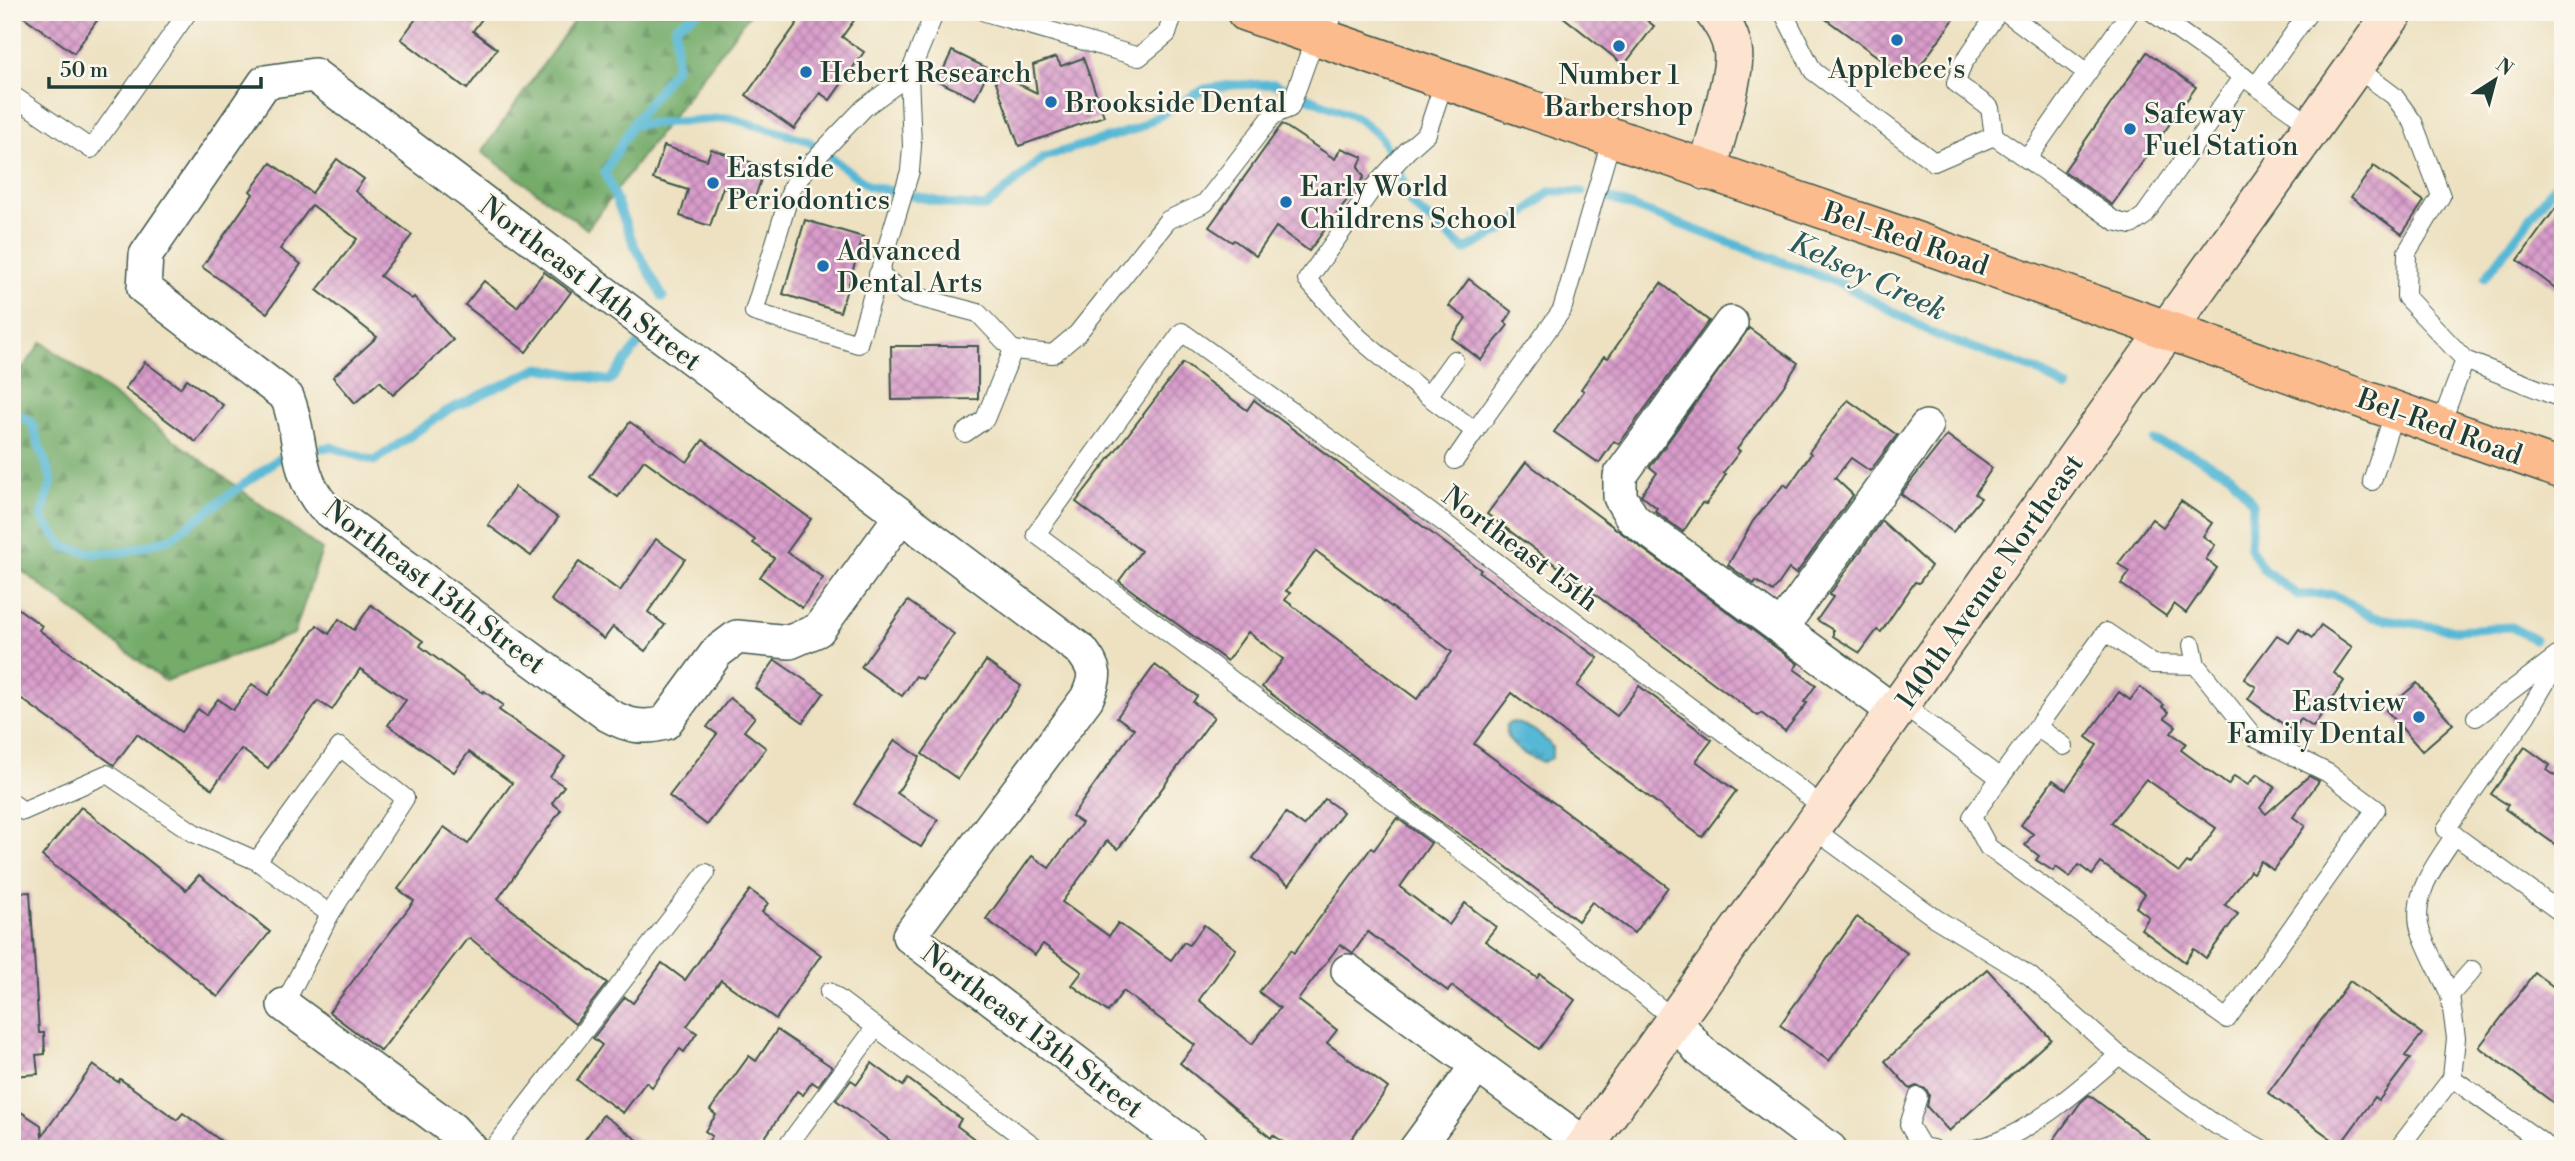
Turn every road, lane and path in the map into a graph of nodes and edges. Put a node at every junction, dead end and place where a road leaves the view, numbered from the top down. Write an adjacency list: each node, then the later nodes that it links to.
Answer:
1 (188, 12): 20 (lane)
2 (935, 12): 17 (lane)
3 (985, 12): 4 (lane)
4 (1174, 12)
5 (1714, 12): 25 (main road)
6 (1783, 12): 22 (lane)
7 (1998, 12): 22 (lane)
8 (2006, 12): 16 (lane)
9 (2130, 12): 16 (lane)
10 (2152, 12): 19 (lane)
11 (2309, 12): 19 (lane)
12 (2394, 12): 15 (main road, 140th Avenue Northeast)
13 (1248, 13): 14 (main road, Bel-Red Road)
14 (1325, 29): 18 (main road, Bel-Red Road); 30 (lane)
15 (2354, 66): 21 (main road, 140th Avenue Northeast); 32 (lane)
16 (2087, 73): 24 (lane)
17 (909, 75): 26 (lane); 26 (lane)
18 (1445, 79): 23 (main road, Bel-Red Road); 33 (lane)
19 (2249, 81): 21 (lane); 24 (lane)
20 (12, 95)
21 (2311, 125): 29 (main road, 140th Avenue Northeast)
22 (1994, 136): 24 (lane)
23 (1612, 137): 25 (main road, Bel-Red Road); 38 (lane)
24 (2027, 159)
25 (1707, 171): 29 (main road, Bel-Red Road)
26 (878, 274): 30 (lane)
27 (144, 288): 43 (street, Northeast 14th Street); 43 (street, Northeast 13th Street)
28 (1731, 323): 44 (street)
29 (2167, 329): 35 (main road, Bel-Red Road); 48 (main road, 140th Avenue Northeast)
30 (1013, 350): 39 (lane)
31 (1454, 360): 33 (lane)
32 (2465, 360): 34 (lane); 36 (lane)
33 (1428, 396): 38 (lane)
34 (2558, 397)
35 (2395, 410): 36 (main road, Bel-Red Road); 42 (lane)
36 (2440, 426): 41 (main road, Bel-Red Road)
37 (1926, 427): 44 (street)
38 (1475, 431): 40 (lane)
39 (965, 433)
40 (1455, 460)
41 (2563, 470)
42 (2372, 481)
43 (901, 516): 60 (street, Northeast 14th Street)
44 (1781, 628): 48 (street)
45 (2192, 645): 47 (lane)
46 (2563, 653): 49 (lane); 55 (lane)
47 (2196, 665): 50 (lane); 52 (lane)
48 (1898, 708): 52 (lane); 54 (main road, 140th Avenue Northeast)
49 (2476, 717)
50 (2038, 727): 51 (lane); 52 (lane)
51 (2064, 746)
52 (2000, 778)
53 (12, 803): 56 (lane)
54 (1819, 819): 66 (main road, 140th Avenue Northeast); 66 (lane, Northeast 15th); 68 (lane, Northeast 15th)
55 (2455, 835): 59 (lane); 64 (lane)
56 (257, 861): 58 (lane); 58 (lane)
57 (706, 873): 76 (lane)
58 (330, 914): 65 (lane)
59 (2563, 914)
60 (909, 936): 79 (street, Northeast 13th Street)
61 (2472, 970): 64 (lane)
62 (1348, 971): 69 (street)
63 (829, 992): 67 (lane)
64 (2450, 995): 70 (lane)
65 (284, 1005): 75 (street)
66 (1675, 1020): 73 (main road, 140th Avenue Northeast); 81 (street)
67 (876, 1027): 77 (lane); 78 (lane)
68 (2119, 1055): 82 (lane); 83 (lane, Northeast 15th)
69 (1478, 1066): 73 (street); 80 (street)
70 (2452, 1078): 72 (lane); 84 (lane)
71 (1918, 1097): 74 (lane)
72 (2547, 1146)
73 (1584, 1147)
74 (1925, 1148)
75 (471, 1149)
76 (493, 1149)
77 (785, 1149)
78 (1038, 1149)
79 (1191, 1149)
80 (1416, 1149)
81 (1830, 1149)
82 (1975, 1149)
83 (2262, 1149)
84 (2398, 1149)

